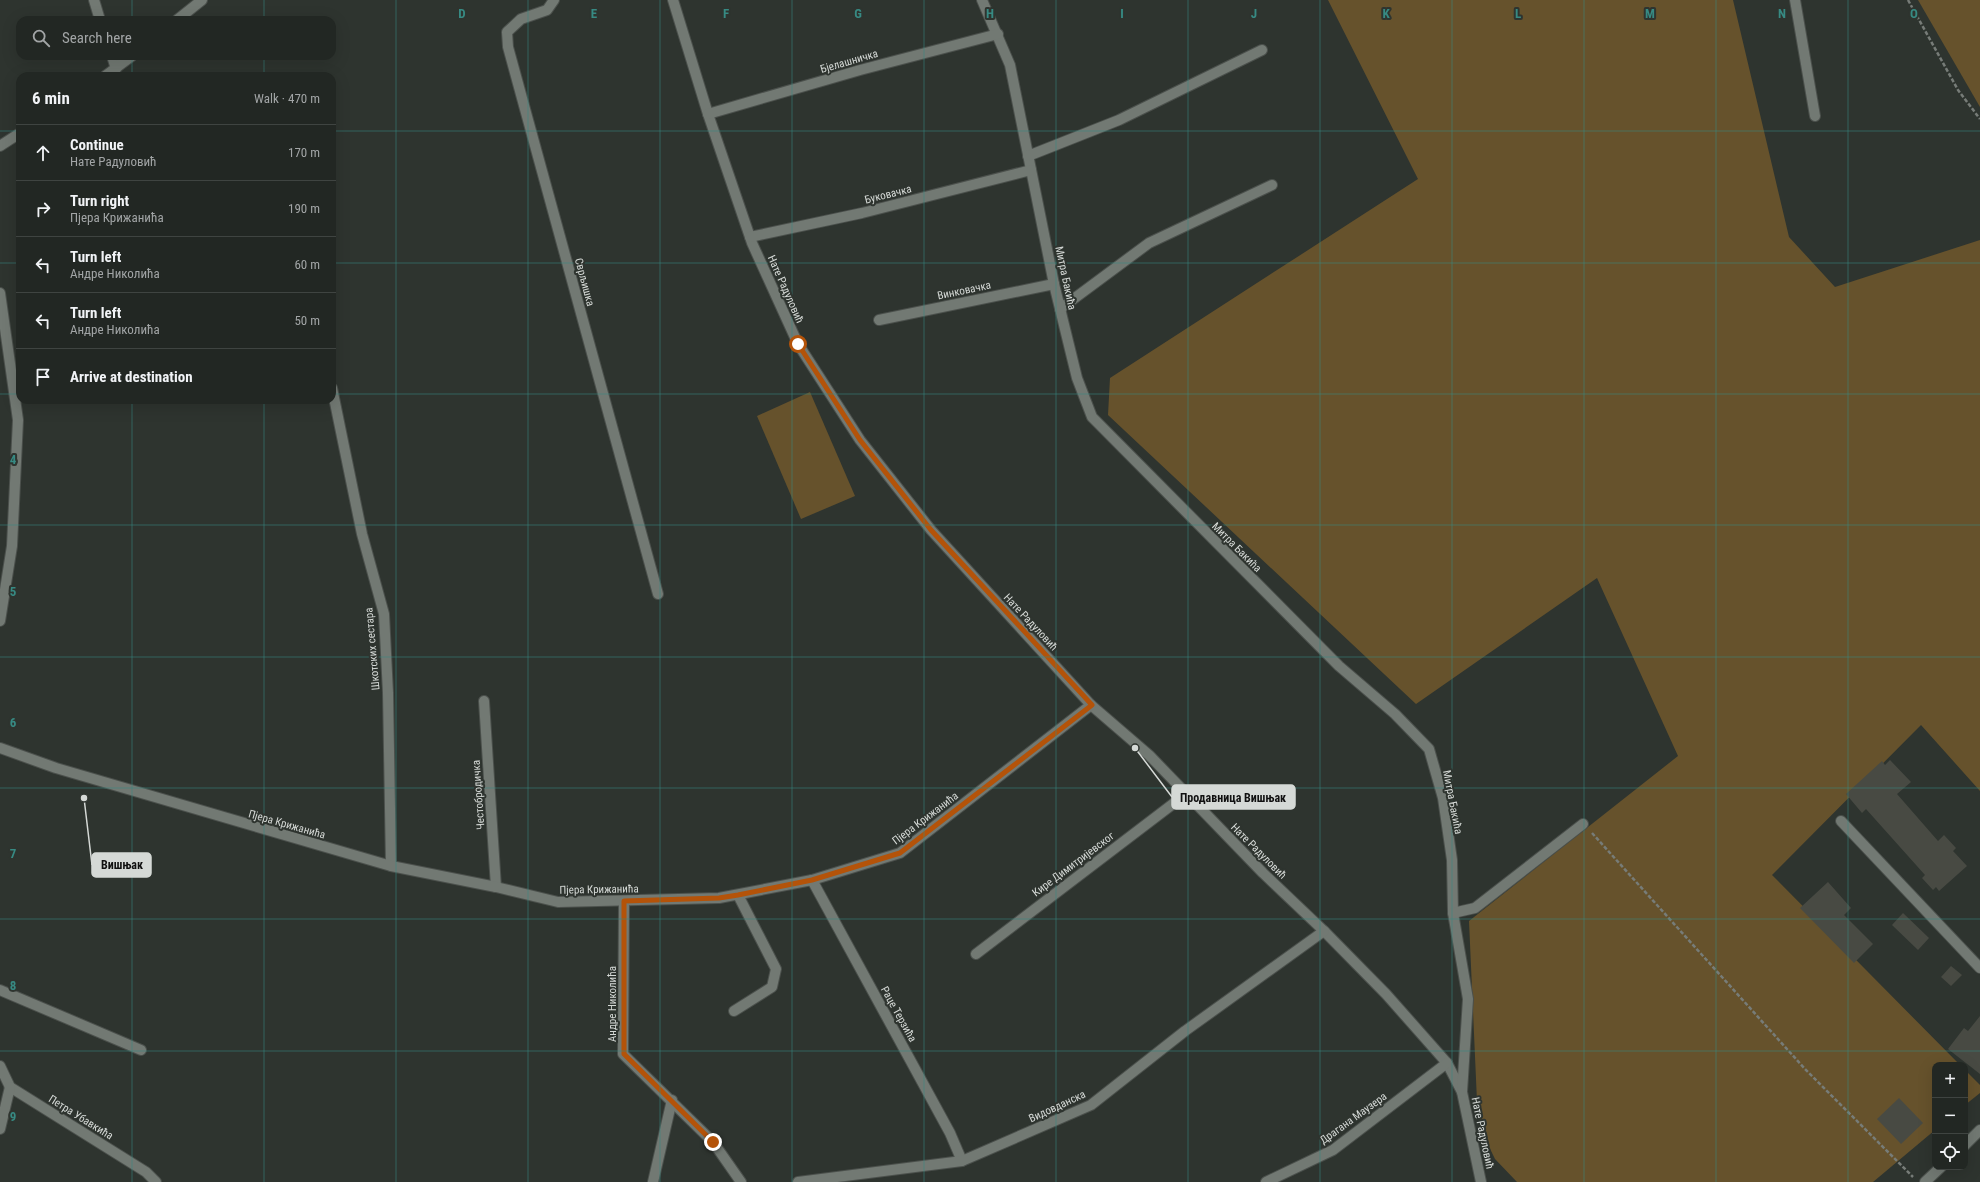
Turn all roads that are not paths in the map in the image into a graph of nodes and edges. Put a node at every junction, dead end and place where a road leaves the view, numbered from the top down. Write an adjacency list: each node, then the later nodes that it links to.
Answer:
1 (94, 0): 7 (street)
2 (202, 0): 8 (street)
3 (554, 0): 28 (street, Сврљишка)
4 (673, 0): 15 (street, Нате Радуловић)
5 (982, 0): 9 (street, Митра Бакића)
6 (1795, 0): 16 (street)
7 (99, 16)
8 (182, 16)
9 (998, 34): 15 (street, Бјелашничка); 19 (street, Митра Бакића)
10 (1262, 50): 19 (street)
11 (113, 60): 13 (street)
12 (127, 60): 13 (street)
13 (116, 69): 14 (street)
14 (111, 72)
15 (708, 114): 22 (street, Нате Радуловић)
16 (1814, 116)
17 (16, 136): 18 (street)
18 (0, 146)
19 (1028, 156): 20 (street, Митра Бакића)
20 (1031, 170): 22 (street, Буковачка); 23 (street, Митра Бакића)
21 (1272, 185): 25 (street)
22 (750, 237): 31 (street, Нате Радуловић)
23 (1054, 284): 25 (street, Митра Бакића); 26 (street, Винковачка)
24 (0, 293): 29 (street)
25 (1060, 309): 41 (street, Митра Бакића)
26 (879, 320)
27 (335, 404): 36 (street, Шкотских сестара)
28 (658, 594)
29 (0, 621)
30 (484, 701): 38 (street, Честобродичка)
31 (1092, 705): 33 (street, Нате Радуловић); 37 (street, Пјера Крижанића)
32 (0, 748): 36 (street, Пјера Крижанића)
33 (1186, 794): 42 (street, Нате Радуловић); 43 (street, Кире Димитријевског)
34 (1841, 821): 44 (street)
35 (1584, 824): 41 (street)
36 (391, 866): 38 (street, Пјера Крижанића)
37 (812, 880): 39 (street, Пјера Крижанића); 56 (street, Раце Терзића)
38 (496, 887): 40 (street, Пјера Крижанића)
39 (738, 895): 40 (street, Пјера Крижанића); 46 (street)
40 (624, 901): 52 (street, Андре Николића)
41 (1453, 913): 51 (street, Митра Бакића)
42 (1324, 931): 48 (street, Нате Радуловић); 56 (street, Видовданска)
43 (976, 954)
44 (1980, 968)
45 (0, 990): 47 (street)
46 (734, 1011)
47 (141, 1050)
48 (1447, 1063): 51 (street, Нате Радуловић); 62 (street, Драгана Маузера)
49 (0, 1066): 50 (street)
50 (10, 1087): 53 (street); 58 (street, Петра Убавкића)
51 (1462, 1092): 63 (street, Нате Радуловић)
52 (672, 1100): 59 (street); 60 (street, Андре Николића)
53 (0, 1129)
54 (1980, 1130): 55 (street)
55 (1968, 1141)
56 (962, 1161): 61 (street, Видовданска)
57 (1938, 1170): 64 (street)
58 (156, 1182)
59 (653, 1182)
60 (741, 1182)
61 (798, 1182)
62 (1266, 1182)
63 (1481, 1182)
64 (1925, 1182)

